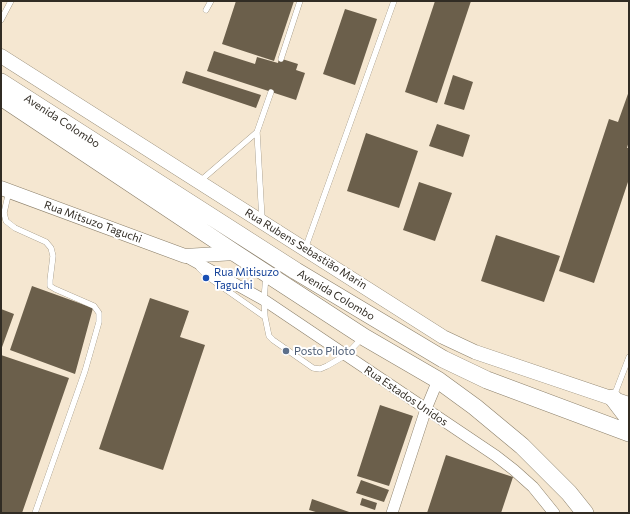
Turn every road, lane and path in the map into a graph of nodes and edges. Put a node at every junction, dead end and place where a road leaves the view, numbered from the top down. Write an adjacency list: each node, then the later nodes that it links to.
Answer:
1 (11, 1): 6 (lane)
2 (210, 1): 5 (lane)
3 (300, 1): 8 (lane)
4 (394, 1): 16 (lane)
5 (206, 10)
6 (1, 20)
7 (1, 56): 13 (street, Rua Rubens Sebastião Marin)
8 (281, 59)
9 (1, 82): 29 (main road, Avenida Colombo)
10 (271, 92): 12 (lane)
11 (4, 101): 17 (main road, Avenida Colombo)
12 (257, 132): 13 (lane); 15 (lane)
13 (199, 182): 15 (street, Rua Rubens Sebastião Marin)
14 (5, 190): 18 (street, Rua Mitsuzo Taguchi); 30 (lane)
15 (262, 222): 16 (street, Rua Rubens Sebastião Marin)
16 (305, 249): 26 (street, Rua Rubens Sebastião Marin)
17 (235, 253): 18 (street); 19 (main road, Avenida Colombo)
18 (185, 256): 20 (street, Rua Estados Unidos); 21 (lane)
19 (266, 273): 20 (lane); 22 (main road, Avenida Colombo)
20 (264, 300): 21 (lane); 23 (street, Rua Estados Unidos)
21 (265, 317): 23 (lane)
22 (364, 336): 23 (lane); 25 (main road, Avenida Colombo)
23 (346, 355): 27 (street, Rua Estados Unidos)
24 (629, 356): 26 (lane)
25 (438, 380): 27 (street); 33 (main road, Avenida Colombo)
26 (621, 401): 28 (main road)
27 (426, 409): 31 (street); 32 (street, Rua Estados Unidos)
28 (629, 419)
29 (629, 433)
30 (35, 513)
31 (392, 513)
32 (554, 513)
33 (585, 513)

